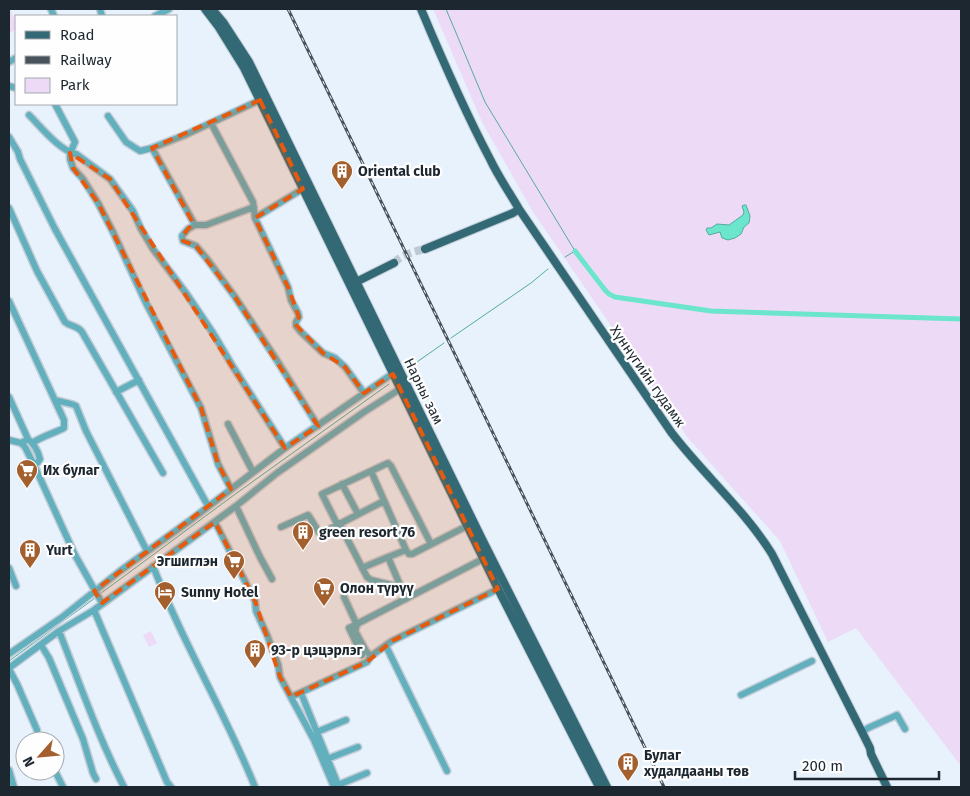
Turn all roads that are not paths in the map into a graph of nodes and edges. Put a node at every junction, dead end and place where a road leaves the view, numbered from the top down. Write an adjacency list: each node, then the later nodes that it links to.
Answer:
1 (169, 9): 5 (street)
2 (205, 9): 6 (main road, Нарны зам)
3 (212, 9): 14 (main road, Нарны зам)
4 (420, 9): 17 (main road, Хүннүгийн гудамж)
5 (157, 15)
6 (260, 100): 10 (street); 14 (main road, Нарны зам)
7 (56, 105): 13 (street)
8 (30, 115): 13 (street)
9 (108, 116): 12 (street)
10 (211, 123): 12 (street); 15 (street)
11 (9, 137): 25 (street)
12 (152, 148): 19 (street)
13 (70, 153): 36 (street); 42 (street)
14 (306, 187): 18 (street); 22 (main road, Нарны зам)
15 (254, 206): 18 (street); 19 (street)
16 (9, 208): 27 (street)
17 (519, 209): 20 (main road); 84 (main road, Хүннүгийн гудамж)
18 (255, 218): 28 (street)
19 (195, 225): 32 (street)
20 (425, 248)
21 (394, 263): 22 (main road)
22 (353, 284): 24 (main road, Нарны зам)
23 (9, 301): 30 (street)
24 (396, 372): 26 (main road, Нарны зам); 28 (street); 98 (main road, Нарны зам)
25 (139, 380): 27 (street); 44 (street)
26 (400, 388): 45 (street); 49 (main road, Нарны зам)
27 (116, 392): 40 (street)
28 (364, 393): 32 (street)
29 (9, 397): 34 (street)
30 (54, 400): 34 (street); 53 (street)
31 (228, 424): 39 (street)
32 (318, 426): 36 (street)
33 (9, 440): 35 (street)
34 (30, 441): 35 (street); 37 (street)
35 (21, 443): 37 (street)
36 (285, 448): 39 (street)
37 (34, 465): 63 (street)
38 (371, 471): 41 (street); 43 (street); 51 (street)
39 (253, 472): 42 (street)
40 (163, 473)
41 (342, 484): 46 (street); 48 (street)
42 (231, 489): 44 (street)
43 (384, 501): 46 (street); 52 (street)
44 (208, 506): 53 (street)
45 (236, 506): 47 (street); 59 (street)
46 (358, 514): 48 (street)
47 (215, 522): 56 (street); 79 (street)
48 (338, 524): 50 (street); 58 (street)
49 (467, 526): 51 (street); 55 (main road, Нарны зам)
50 (282, 527)
51 (431, 544): 52 (street)
52 (406, 550): 54 (street)
53 (147, 551): 63 (street)
54 (388, 557): 58 (street); 61 (street)
55 (483, 559): 62 (main road, Нарны зам); 65 (street)
56 (153, 566): 66 (street); 95 (street)
57 (9, 568): 60 (street)
58 (362, 568): 61 (street)
59 (272, 579)
60 (16, 586)
61 (400, 587): 65 (street)
62 (498, 589): 71 (street); 97 (main road, Нарны зам)
63 (95, 592): 66 (street); 72 (street)
64 (344, 597): 68 (street)
65 (406, 599): 68 (street)
66 (101, 601): 67 (street)
67 (94, 610): 69 (street); 94 (street)
68 (357, 625): 73 (street); 74 (street)
69 (60, 631): 70 (street); 93 (street)
70 (40, 645): 76 (street); 91 (street)
71 (386, 646): 74 (street); 89 (street)
72 (9, 652)
73 (362, 655)
74 (371, 656): 77 (street)
75 (812, 661): 78 (street)
76 (9, 668): 82 (street)
77 (301, 693): 79 (street); 83 (street)
78 (741, 695)
79 (291, 697): 96 (street)
80 (346, 720): 83 (street)
81 (905, 729): 84 (street)
82 (37, 730)
83 (317, 732): 87 (street)
84 (862, 732): 86 (main road, Хүннүгийн гудамж)
85 (358, 747): 87 (street)
86 (870, 748): 99 (main road, Хүннүгийн гудамж); 100 (main road, Хүннүгийн гудамж)
87 (328, 758): 96 (street)
88 (9, 770): 92 (street)
89 (447, 770)
90 (367, 773): 96 (street)
91 (96, 779)
92 (14, 787)
93 (124, 787)
94 (171, 787)
95 (255, 787)
96 (337, 787)
97 (599, 787)
98 (607, 787)
99 (887, 787)
100 (892, 787)

